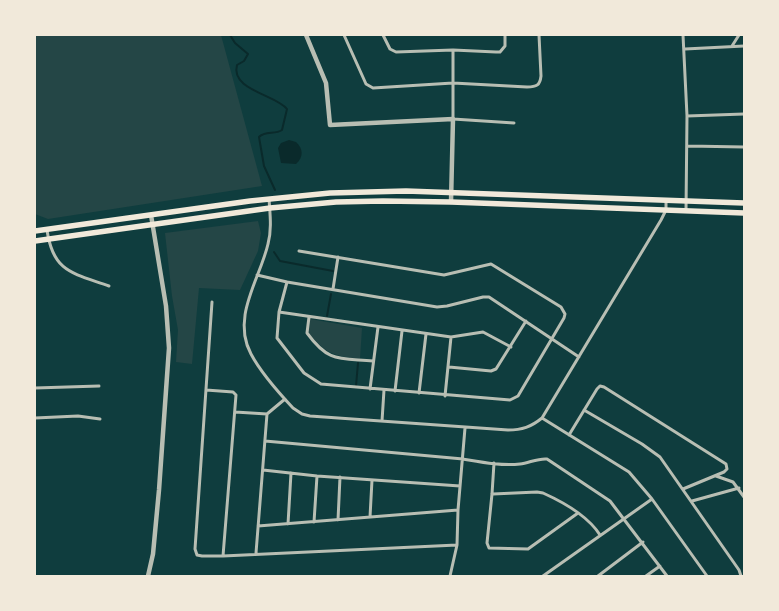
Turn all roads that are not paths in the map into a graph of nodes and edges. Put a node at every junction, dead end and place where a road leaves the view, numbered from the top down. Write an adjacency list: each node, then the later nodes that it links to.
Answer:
1 (306, 35): 15 (street)
2 (344, 35): 12 (street)
3 (383, 35): 11 (street)
4 (505, 35): 11 (street)
5 (539, 35): 12 (street)
6 (683, 35): 10 (street)
7 (739, 35): 9 (street)
8 (744, 46): 9 (street)
9 (732, 47): 10 (street)
10 (685, 49): 14 (street)
11 (453, 50): 12 (street)
12 (453, 83): 15 (street)
13 (744, 114): 14 (street)
14 (687, 116): 17 (street)
15 (453, 119): 16 (street); 20 (street)
16 (514, 124)
17 (688, 146): 18 (street); 25 (street)
18 (744, 147)
19 (382, 192): 20 (highway); 22 (highway); 23 (highway)
20 (451, 193): 21 (highway); 26 (street)
21 (526, 195): 24 (highway); 28 (highway)
22 (269, 198): 29 (street); 33 (highway)
23 (383, 200): 26 (highway); 29 (highway)
24 (666, 200): 25 (highway); 30 (street)
25 (686, 201): 27 (highway); 31 (street)
26 (451, 202): 28 (highway)
27 (744, 203)
28 (526, 205): 30 (highway)
29 (270, 208): 34 (highway); 41 (street)
30 (666, 210): 31 (highway); 55 (street)
31 (686, 210): 32 (highway)
32 (744, 213)
33 (151, 215): 34 (street); 35 (highway)
34 (152, 225): 37 (highway); 106 (street)
35 (47, 229): 36 (highway); 37 (street)
36 (35, 231)
37 (48, 239): 38 (highway); 43 (street)
38 (35, 241)
39 (299, 251): 40 (street)
40 (338, 257): 44 (street); 53 (street)
41 (257, 275): 42 (street); 66 (street)
42 (287, 282): 44 (street); 46 (street)
43 (109, 286)
44 (333, 290): 48 (street)
45 (212, 302): 61 (street)
46 (279, 312): 47 (street); 60 (street)
47 (308, 317): 49 (street); 56 (street)
48 (526, 322): 53 (street); 54 (street)
49 (378, 327): 50 (street); 56 (street)
50 (402, 331): 51 (street); 63 (street)
51 (426, 334): 52 (street); 64 (street)
52 (451, 337): 54 (street); 57 (street)
53 (552, 339): 55 (street); 65 (street)
54 (512, 347): 57 (street)
55 (579, 357): 71 (street)
56 (373, 361): 60 (street)
57 (449, 366): 65 (street)
58 (100, 386): 59 (street)
59 (35, 388)
60 (370, 389): 62 (street)
61 (206, 390): 68 (street); 104 (street)
62 (384, 390): 63 (street); 73 (street)
63 (395, 391): 64 (street)
64 (419, 393): 65 (street)
65 (445, 396)
66 (285, 399): 69 (street); 73 (street)
67 (584, 410): 75 (street); 82 (street); 87 (street)
68 (234, 412): 69 (street); 104 (street)
69 (267, 414): 76 (street)
70 (35, 418): 72 (street)
71 (542, 418): 74 (street); 75 (street)
72 (100, 419)
73 (382, 421): 74 (street)
74 (466, 428): 77 (street)
75 (569, 435): 90 (street)
76 (265, 441): 77 (street); 79 (street)
77 (463, 459): 78 (street); 85 (street)
78 (494, 463): 88 (street); 95 (street)
79 (263, 470): 80 (street); 99 (street)
80 (291, 473): 81 (street); 98 (street)
81 (317, 476): 83 (street); 97 (street)
82 (715, 476): 86 (street); 87 (street)
83 (340, 477): 84 (street); 96 (street)
84 (372, 480): 85 (street); 94 (street)
85 (460, 486): 92 (street)
86 (739, 488): 89 (street); 91 (street)
87 (684, 489): 91 (street)
88 (492, 494): 93 (street); 93 (street)
89 (744, 497)
90 (652, 499): 95 (street); 112 (street)
91 (692, 501): 113 (street)
92 (458, 510): 94 (street); 102 (street)
93 (578, 513): 100 (street)
94 (370, 517): 96 (street)
95 (625, 519): 100 (street); 101 (street)
96 (338, 520): 97 (street)
97 (314, 522): 98 (street)
98 (288, 524): 99 (street)
99 (258, 526): 103 (street)
100 (600, 535): 108 (street)
101 (642, 542): 105 (street); 109 (street)
102 (456, 545): 103 (street); 107 (street)
103 (256, 553): 104 (street)
104 (223, 556)
105 (660, 566): 110 (street); 111 (street)
106 (148, 576)
107 (450, 576)
108 (543, 576)
109 (598, 576)
110 (646, 576)
111 (667, 576)
112 (707, 576)
113 (742, 576)

